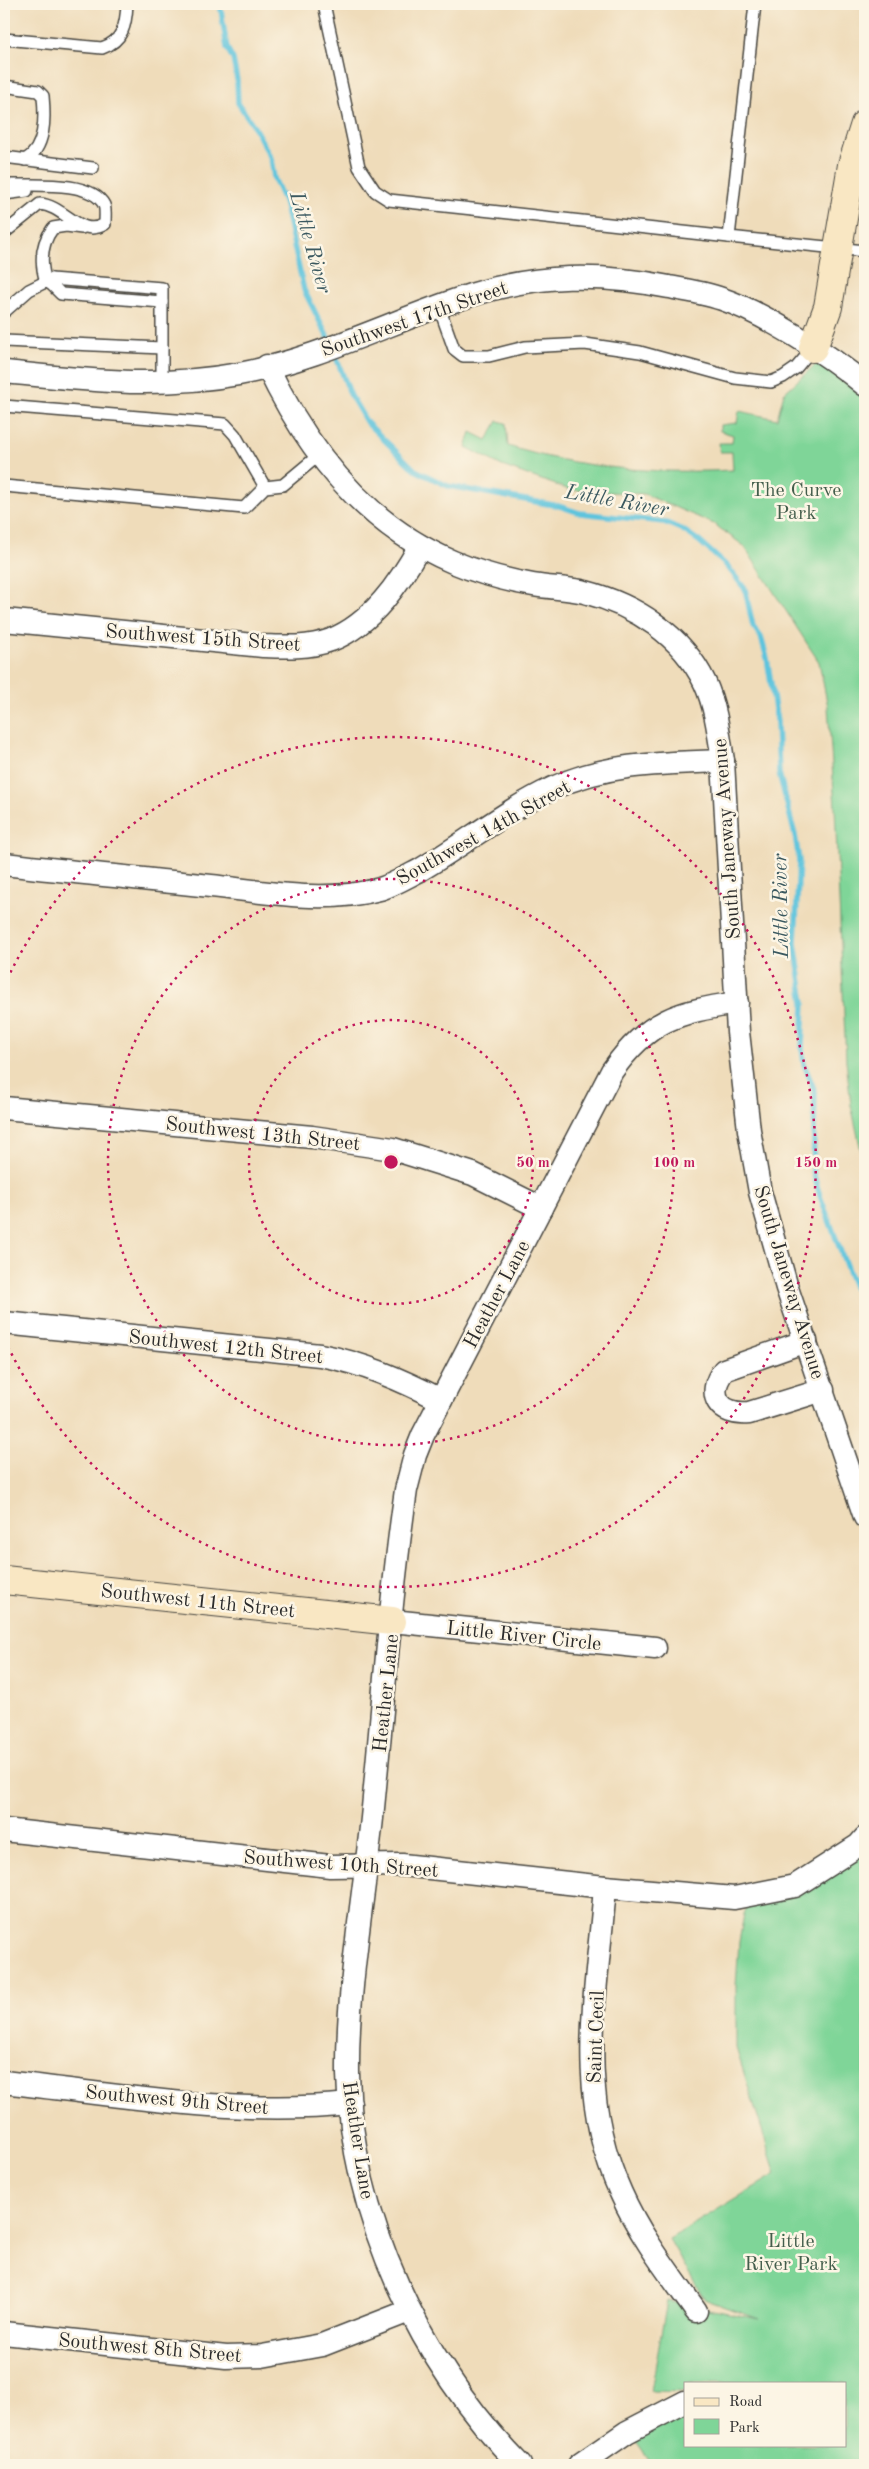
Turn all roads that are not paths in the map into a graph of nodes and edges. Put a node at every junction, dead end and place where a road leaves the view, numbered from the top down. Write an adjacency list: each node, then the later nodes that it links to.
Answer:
1 (128, 4): 4 (lane)
2 (324, 4): 17 (lane)
3 (755, 4): 17 (lane)
4 (4, 39)
5 (4, 86): 8 (lane)
6 (865, 124): 18 (street)
7 (4, 157): 8 (lane)
8 (25, 160): 9 (lane)
9 (93, 168)
10 (4, 185): 11 (lane)
11 (59, 187): 12 (lane); 15 (lane)
12 (34, 190): 13 (lane); 14 (lane)
13 (4, 194)
14 (4, 202)
15 (83, 228): 16 (lane); 19 (lane)
16 (4, 233)
17 (729, 237): 18 (lane)
18 (852, 250): 25 (street)
19 (49, 282): 20 (lane); 20 (lane); 22 (lane)
20 (162, 302): 24 (lane)
21 (439, 307): 25 (street, Southwest 17th Street); 25 (lane); 26 (street, Southwest 17th Street)
22 (4, 312)
23 (4, 341): 24 (lane)
24 (162, 348): 28 (lane)
25 (813, 348): 29 (street, Southwest 17th Street)
26 (267, 366): 28 (street, Southwest 17th Street); 31 (street, South Janeway Avenue)
27 (4, 372): 28 (street, Southwest 17th Street)
28 (162, 383)
29 (865, 385)
30 (4, 406): 33 (lane)
31 (319, 455): 33 (lane); 34 (street, South Janeway Avenue)
32 (4, 486): 33 (lane)
33 (265, 487)
34 (420, 546): 35 (street, Southwest 15th Street); 36 (street, South Janeway Avenue)
35 (4, 620)
36 (723, 761): 37 (street, Southwest 14th Street); 38 (street, South Janeway Avenue)
37 (4, 864)
38 (737, 1003): 40 (street, Heather Lane); 42 (street, South Janeway Avenue)
39 (4, 1108): 40 (street, Southwest 13th Street)
40 (541, 1208): 44 (street, Heather Lane)
41 (4, 1323): 44 (street, Southwest 12th Street)
42 (806, 1341): 43 (street, South Janeway Avenue); 43 (street)
43 (823, 1390): 45 (street, South Janeway Avenue)
44 (441, 1400): 47 (street, Heather Lane)
45 (865, 1517)
46 (4, 1580): 47 (street, Southwest 11th Street)
47 (392, 1621): 48 (street, Little River Circle); 51 (street, Heather Lane)
48 (656, 1648)
49 (4, 1830): 51 (street, Southwest 10th Street)
50 (865, 1838): 52 (street, Southwest 10th Street)
51 (367, 1865): 52 (street, Southwest 10th Street); 54 (street, Heather Lane)
52 (605, 1887): 56 (street, Saint Cecil)
53 (4, 2082): 54 (street, Southwest 9th Street)
54 (350, 2104): 55 (street, Heather Lane)
55 (409, 2311): 57 (street, Southwest 8th Street); 59 (street, Heather Lane)
56 (696, 2311)
57 (4, 2333)
58 (684, 2403): 60 (street)
59 (520, 2465)
60 (579, 2465)

